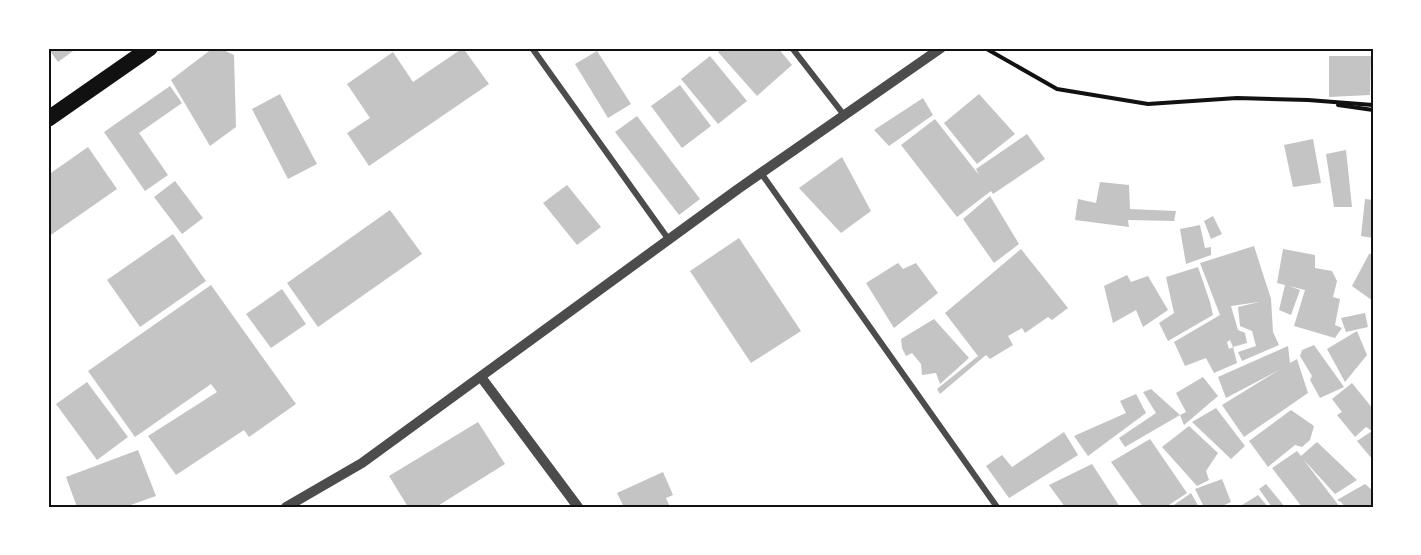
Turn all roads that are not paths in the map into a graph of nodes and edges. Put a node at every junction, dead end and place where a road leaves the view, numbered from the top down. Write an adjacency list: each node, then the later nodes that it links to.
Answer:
1 (150, 48): 6 (highway)
2 (532, 48): 8 (street)
3 (792, 48): 5 (street)
4 (941, 48): 5 (street)
5 (844, 115): 7 (street)
6 (48, 119)
7 (761, 173): 8 (street); 12 (street)
8 (669, 240): 9 (street)
9 (481, 377): 10 (street); 11 (street)
10 (286, 507)
11 (578, 507)
12 (997, 507)

